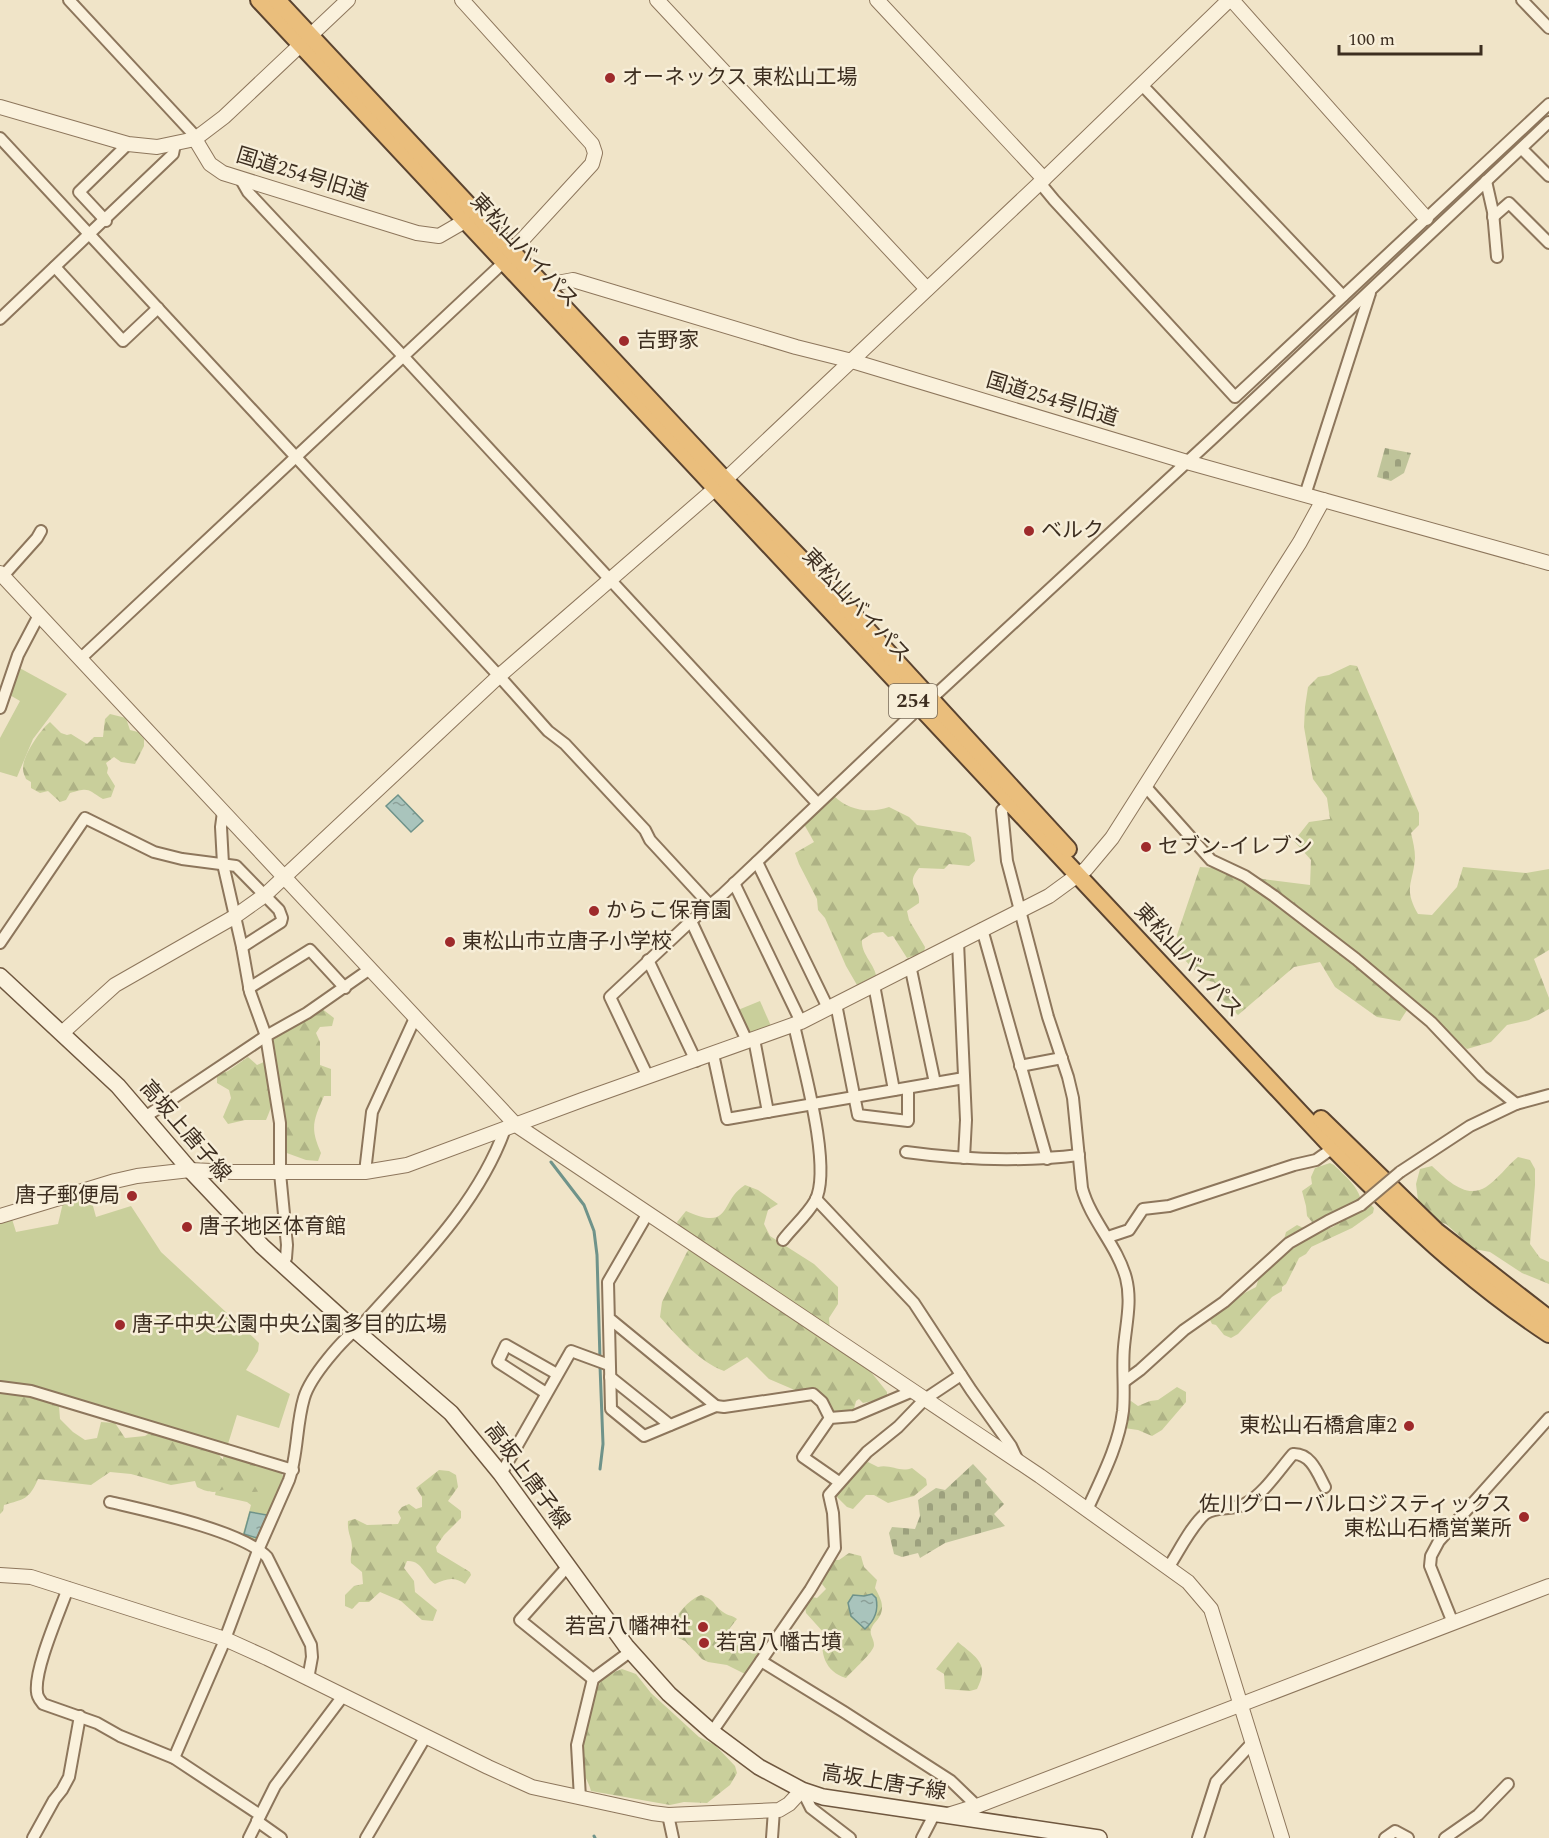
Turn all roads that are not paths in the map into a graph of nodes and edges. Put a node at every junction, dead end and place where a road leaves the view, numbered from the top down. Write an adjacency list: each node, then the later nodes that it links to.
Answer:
1 (69, 0): 17 (street)
2 (259, 0): 11 (highway, 254)
3 (277, 0): 11 (highway, 254)
4 (348, 0): 11 (street)
5 (462, 0): 32 (street)
6 (657, 0): 35 (street)
7 (876, 0): 23 (street)
8 (1230, 0): 12 (street); 26 (street)
9 (1522, 0): 10 (street)
10 (1549, 28)
11 (305, 40): 17 (street); 28 (highway, 東松山バイパス / 254); 32 (highway, 東松山バイパス / 254)
12 (1142, 85): 23 (street); 38 (street)
13 (1549, 104): 26 (street)
14 (0, 107): 18 (street)
15 (1549, 123): 20 (street)
16 (0, 138): 30 (street)
17 (196, 138): 19 (street); 22 (street, 国道254号旧道)
18 (128, 144): 19 (street); 27 (street)
19 (175, 144): 27 (street)
20 (1522, 149): 21 (street); 24 (street)
21 (1549, 176)
22 (240, 178): 28 (street, 国道254号旧道); 41 (street)
23 (1042, 181): 35 (street); 38 (street)
24 (1486, 181): 25 (street); 29 (street)
25 (1493, 217): 31 (street); 33 (street)
26 (1426, 218): 29 (street); 38 (street)
27 (105, 220): 30 (street)
28 (465, 220): 32 (highway, 東松山バイパス / 254)
29 (1436, 230): 36 (street)
30 (89, 235): 34 (street); 39 (street)
31 (1549, 243)
32 (508, 257): 37 (highway, 東松山バイパス / 254); 41 (street); 45 (highway, 東松山バイパス / 254)
33 (1497, 257)
34 (55, 267): 39 (street); 40 (street)
35 (927, 289): 42 (street)
36 (1371, 290): 44 (street); 46 (street)
37 (547, 291): 42 (street, 国道254号旧道); 45 (highway, 東松山バイパス / 254)
38 (1343, 296)
39 (158, 308): 43 (street)
40 (0, 319)
41 (403, 356): 43 (street); 51 (street)
42 (852, 361): 44 (street, 国道254号旧道); 45 (street)
43 (296, 457): 53 (street); 54 (street)
44 (1186, 462): 46 (street, 国道254号旧道); 55 (street)
45 (720, 485): 51 (street); 55 (highway, 東松山バイパス / 254)
46 (1305, 495): 47 (street, 国道254号旧道)
47 (1323, 500): 49 (street, 国道254号旧道); 57 (street)
48 (41, 531): 50 (street)
49 (1549, 563)
50 (2, 574): 52 (street)
51 (610, 579): 54 (street); 58 (street)
52 (39, 615): 53 (street); 56 (street)
53 (80, 659): 60 (street)
54 (499, 676): 64 (street); 67 (street)
55 (925, 703): 58 (street); 59 (highway, 東松山バイパス / 254); 63 (highway, 東松山バイパス / 254)
56 (0, 708)
57 (1145, 786): 63 (street); 100 (street)
58 (817, 803): 61 (street)
59 (1010, 803): 63 (highway, 東松山バイパス / 254); 68 (street)
60 (223, 812): 62 (street); 64 (street)
61 (757, 862): 65 (street); 82 (street)
62 (223, 864): 66 (street); 69 (street); 73 (street)
63 (1082, 872): 68 (street); 104 (highway, 東松山バイパス / 254); 119 (highway, 東松山バイパス / 254)
64 (284, 878): 66 (street); 77 (street)
65 (734, 883): 67 (street); 84 (street)
66 (265, 895): 69 (street); 74 (street)
67 (710, 905): 70 (street)
68 (1020, 910): 71 (street); 89 (street)
69 (234, 917): 74 (street); 85 (street)
70 (691, 921): 75 (street); 87 (street)
71 (982, 929): 72 (street); 91 (street)
72 (958, 942): 76 (street); 93 (street)
73 (0, 943)
74 (242, 947): 80 (street)
75 (648, 960): 90 (street); 92 (street)
76 (910, 966): 79 (street); 94 (street)
77 (370, 969): 81 (street); 83 (street)
78 (0, 976): 85 (main road, 高坂上唐子線)
79 (874, 986): 82 (street); 96 (street)
80 (249, 988): 81 (street); 86 (street)
81 (345, 988): 86 (street)
82 (832, 1006): 84 (street); 98 (street)
83 (415, 1018): 103 (street); 110 (street)
84 (798, 1023): 87 (street); 99 (street)
85 (62, 1034): 102 (main road, 高坂上唐子線)
86 (266, 1036): 102 (street); 111 (street)
87 (750, 1040): 88 (street); 101 (street)
88 (713, 1054): 90 (street); 101 (street)
89 (1062, 1058): 91 (street); 106 (street)
90 (696, 1060): 92 (street)
91 (1020, 1066): 108 (street)
92 (648, 1077): 103 (street)
93 (964, 1078): 94 (street); 107 (street)
94 (934, 1083): 95 (street)
95 (908, 1088): 96 (street); 98 (street)
96 (894, 1090): 98 (street)
97 (1549, 1095): 100 (street)
98 (854, 1097): 99 (street)
99 (811, 1104): 101 (street); 112 (street)
100 (1516, 1104): 125 (street, bridge)
101 (768, 1112)
102 (145, 1117): 109 (main road, 高坂上唐子線)
103 (510, 1127): 110 (street); 113 (street); 120 (street)
104 (1333, 1148): 115 (street); 121 (highway, 東松山バイパス / 254)
105 (906, 1152): 107 (street)
106 (1079, 1155): 108 (street); 115 (street)
107 (964, 1158): 108 (street)
108 (1047, 1159)
109 (190, 1170): 111 (street); 114 (street); 117 (main road, 高坂上唐子線)
110 (364, 1172): 111 (street)
111 (280, 1173): 117 (street)
112 (816, 1199): 116 (street); 124 (street)
113 (648, 1213): 118 (street); 128 (street)
114 (0, 1216)
115 (1108, 1237): 125 (street)
116 (783, 1240)
117 (283, 1265): 120 (main road, 高坂上唐子線)
118 (610, 1319): 122 (street); 129 (street)
119 (1549, 1319)
120 (355, 1330): 134 (street); 135 (main road, 高坂上唐子線)
121 (1549, 1334)
122 (610, 1371): 123 (street); 132 (street); 132 (street)
123 (557, 1374): 127 (street); 127 (street)
124 (961, 1375): 128 (street); 133 (street)
125 (1125, 1381): 139 (street)
126 (0, 1387): 134 (street)
127 (546, 1393): 135 (street)
128 (919, 1395): 130 (street); 133 (street); 136 (street)
129 (716, 1406): 130 (street); 132 (street)
130 (830, 1418): 136 (street)
131 (1549, 1418): 146 (street)
132 (670, 1425)
133 (1018, 1461): 139 (street)
134 (292, 1470): 140 (street)
135 (501, 1474): 141 (main road, 高坂上唐子線)
136 (839, 1482): 149 (street)
137 (1325, 1487): 142 (street)
138 (110, 1502): 140 (street)
139 (1087, 1510): 142 (street)
140 (259, 1548): 147 (street); 151 (street)
141 (568, 1566): 148 (main road, 高坂上唐子線); 150 (street)
142 (1168, 1568): 153 (street)
143 (0, 1575): 145 (street)
144 (1549, 1586): 146 (street)
145 (68, 1588): 147 (street); 154 (street)
146 (1453, 1623): 153 (street)
147 (225, 1639): 151 (street); 158 (street)
148 (631, 1651): 150 (street); 155 (main road, 高坂上唐子線)
149 (761, 1661): 155 (street); 162 (street)
150 (594, 1678): 161 (street)
151 (308, 1679): 152 (street)
152 (343, 1696): 156 (street); 166 (street)
153 (1242, 1704): 157 (street); 162 (street)
154 (80, 1716): 158 (street); 169 (street)
155 (712, 1732): 160 (main road, 高坂上唐子線)
156 (426, 1736): 161 (street); 172 (street)
157 (1253, 1742): 177 (street); 178 (street)
158 (174, 1758): 166 (street)
159 (1508, 1784): 181 (street)
160 (802, 1790): 163 (street); 164 (main road, 高坂上唐子線); 167 (street)
161 (580, 1798): 165 (street)
162 (977, 1806): 164 (street)
163 (774, 1810): 165 (street); 174 (street)
164 (941, 1814): 168 (main road, 高坂上唐子線); 175 (street)
165 (668, 1815): 173 (street)
166 (259, 1818): 170 (street); 171 (street)
167 (844, 1836)
168 (1077, 1837): 176 (main road, 高坂上唐子線)
169 (33, 1838)
170 (249, 1838)
171 (281, 1838)
172 (366, 1838)
173 (673, 1838)
174 (772, 1838)
175 (922, 1838)
176 (1099, 1838)
177 (1198, 1838)
178 (1282, 1838)
179 (1385, 1838): 180 (street)
180 (1408, 1838)
181 (1445, 1838)

